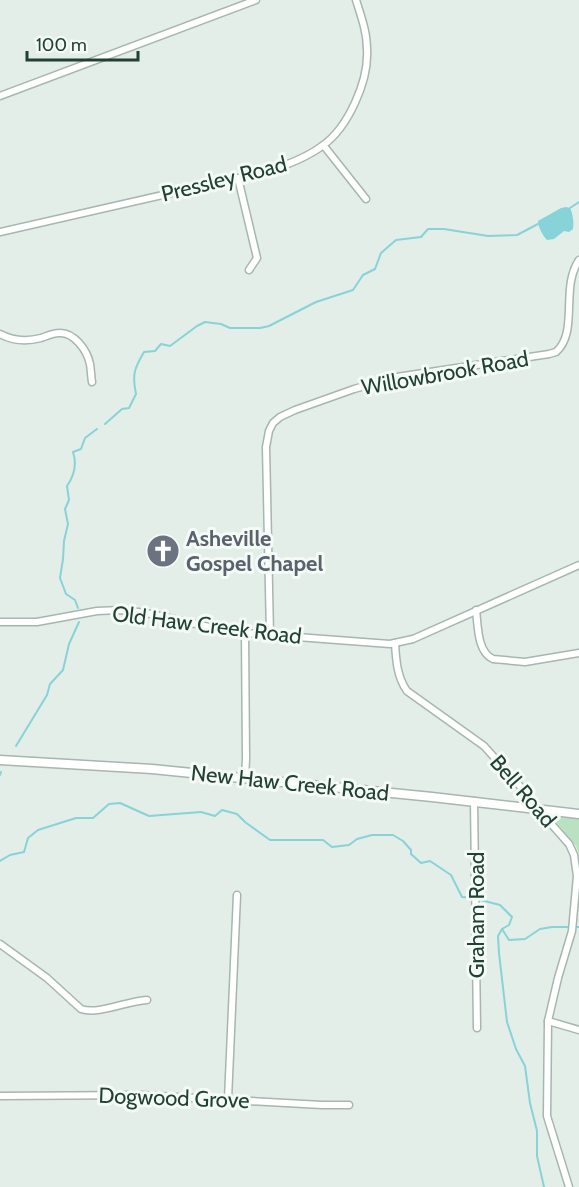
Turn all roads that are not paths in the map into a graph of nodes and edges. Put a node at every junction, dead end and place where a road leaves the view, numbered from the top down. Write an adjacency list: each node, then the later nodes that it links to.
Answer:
1 (256, 0): 3 (street)
2 (356, 0): 4 (street, Pressley Road)
3 (0, 96)
4 (324, 146): 5 (street, Pressley Road); 6 (street)
5 (238, 178): 7 (street, Pressley Road); 9 (street)
6 (366, 199)
7 (0, 232)
8 (579, 260): 16 (street, Willowbrook Road)
9 (249, 270)
10 (0, 334): 11 (street)
11 (92, 382)
12 (579, 565): 13 (street, Old Haw Creek Road)
13 (476, 610): 17 (street, Old Haw Creek Road); 18 (street)
14 (0, 622): 15 (street, Old Haw Creek Road)
15 (245, 633): 16 (street, Old Haw Creek Road); 20 (street)
16 (270, 635): 17 (street, Old Haw Creek Road)
17 (395, 643): 22 (street, Bell Road)
18 (579, 653)
19 (0, 760): 20 (street, New Haw Creek Road)
20 (245, 778): 21 (street, New Haw Creek Road)
21 (474, 801): 22 (street, New Haw Creek Road); 28 (street, Graham Road)
22 (538, 809): 23 (street, New Haw Creek Road); 27 (street, Bell Road)
23 (579, 814)
24 (237, 895): 31 (street)
25 (0, 944): 26 (street)
26 (147, 1000)
27 (548, 1021): 29 (street); 33 (street, Bell Road)
28 (477, 1028)
29 (579, 1030)
30 (0, 1096): 31 (street, Dogwood Grove)
31 (228, 1099): 32 (street, Dogwood Grove)
32 (349, 1106)
33 (569, 1187)

